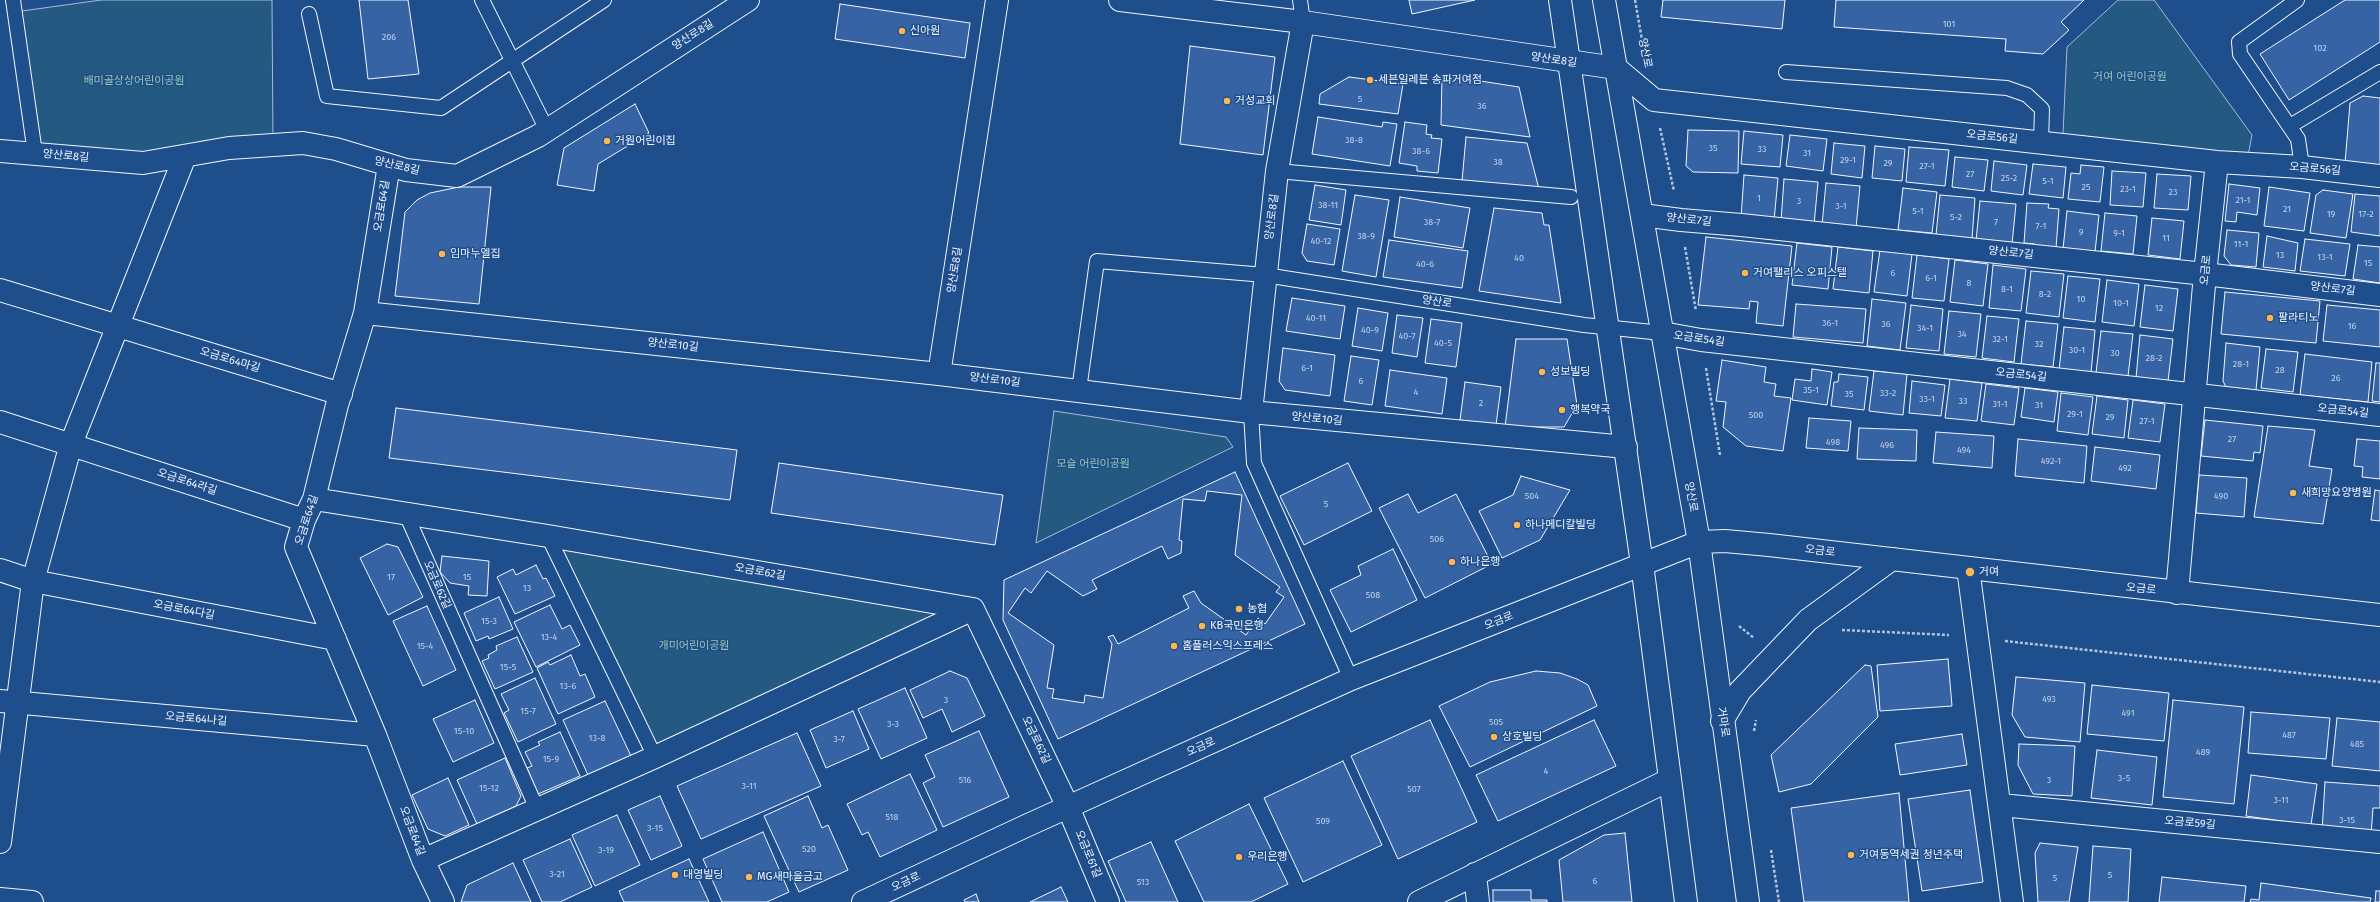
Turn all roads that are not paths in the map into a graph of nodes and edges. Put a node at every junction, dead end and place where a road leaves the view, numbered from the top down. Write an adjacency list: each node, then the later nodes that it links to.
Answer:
1 (13, 0): 22 (lane)
2 (482, 0): 13 (lane)
3 (604, 0): 13 (lane)
4 (748, 0): 19 (street, 양산로8길)
5 (997, 0): 39 (street, 양산로8길)
6 (1120, 0): 12 (street, 양산로8길)
7 (1300, 0): 12 (lane)
8 (1560, 0): 14 (street)
9 (1604, 0): 15 (street, 양산로)
10 (2297, 0): 18 (lane)
11 (309, 14): 13 (lane)
12 (1303, 22): 14 (street, 양산로8길); 27 (street, 양산로8길)
13 (512, 62): 19 (lane)
14 (1571, 63): 15 (street, 양산로8길); 37 (street)
15 (1616, 68): 20 (street, 오금로56길); 30 (street, 양산로)
16 (1786, 72): 20 (lane)
17 (2380, 72): 18 (lane)
18 (2290, 126): 26 (lane)
19 (547, 130): 25 (street, 양산로8길)
20 (2041, 142): 24 (street, 오금로56길)
21 (0, 151): 22 (street, 양산로8길)
22 (35, 154): 23 (street, 양산로8길)
23 (185, 156): 25 (street, 양산로8길); 36 (street)
24 (2218, 162): 26 (street, 오금로56길); 31 (street, 오금로)
25 (389, 165): 35 (street, 오금로64길)
26 (2302, 167): 28 (street, 오금로56길)
27 (1277, 171): 29 (lane); 32 (street, 양산로8길)
28 (2380, 176)
29 (1571, 197)
30 (1642, 214): 31 (street, 양산로7길); 38 (street, 양산로)
31 (2205, 274): 34 (street, 양산로7길); 42 (street, 오금로)
32 (1265, 275): 37 (lane, 양산로); 40 (lane, 양산로); 43 (street, 양산로8길)
33 (0, 290): 36 (street, 오금로64마길)
34 (2380, 295)
35 (365, 312): 39 (street, 양산로10길); 41 (street, 오금로64길)
36 (118, 326): 41 (street, 오금로64마길); 46 (street)
37 (1609, 327): 38 (lane, 양산로); 47 (street)
38 (1662, 333): 42 (street, 오금로54길); 52 (street, 양산로)
39 (939, 374): 40 (street, 양산로10길)
40 (1079, 390): 43 (street, 양산로10길)
41 (341, 394): 48 (street, 오금로64길)
42 (2194, 394): 44 (street, 오금로54길); 58 (street, 오금로)
43 (1251, 412): 47 (street, 양산로10길); 62 (lane)
44 (2380, 415)
45 (0, 422): 46 (street, 오금로64라길)
46 (71, 444): 50 (street, 오금로64라길); 57 (street)
47 (1626, 447): 54 (street)
48 (314, 499): 49 (street, 오금로62길); 50 (street, 오금로64길)
49 (406, 514): 51 (street, 오금로62길); 70 (lane, 오금로62길)
50 (304, 520): 61 (street, 오금로64길)
51 (548, 536): 59 (street, 오금로62길); 66 (lane)
52 (1699, 542): 53 (street, 오금로); 54 (street, 오금로); 64 (street, 거마로)
53 (1892, 559): 55 (street, 오금로); 64 (street)
54 (1642, 564): 62 (street, 오금로); 67 (street)
55 (1968, 568): 58 (street, 오금로); 68 (street)
56 (0, 570): 57 (street, 오금로64다길)
57 (34, 582): 61 (street, 오금로64다길); 63 (street)
58 (2177, 593): 60 (street, 오금로)
59 (973, 609): 66 (street); 69 (street, 오금로62길)
60 (2380, 615)
61 (335, 639): 65 (street, 오금로64길)
62 (1352, 679): 69 (street, 오금로)
63 (9, 702): 65 (street, 오금로64나길); 71 (street)
64 (1722, 721): 83 (street, 거마로)
65 (374, 735): 73 (street, 오금로64길)
66 (655, 758): 70 (street)
67 (1669, 780): 74 (street); 82 (street)
68 (2001, 805): 72 (street, 오금로59길); 84 (street)
69 (1068, 807): 78 (street, 오금로); 79 (street, 오금로61길)
70 (538, 809): 73 (street)
71 (0, 842)
72 (2380, 842)
73 (423, 860): 77 (street, 오금로64길)
74 (1475, 874): 80 (street); 81 (street)
75 (0, 899): 76 (street)
76 (32, 902)
77 (443, 902)
78 (863, 902)
79 (1108, 902)
80 (1420, 902)
81 (1478, 902)
82 (1686, 902)
83 (1748, 902)
84 (2012, 902)

